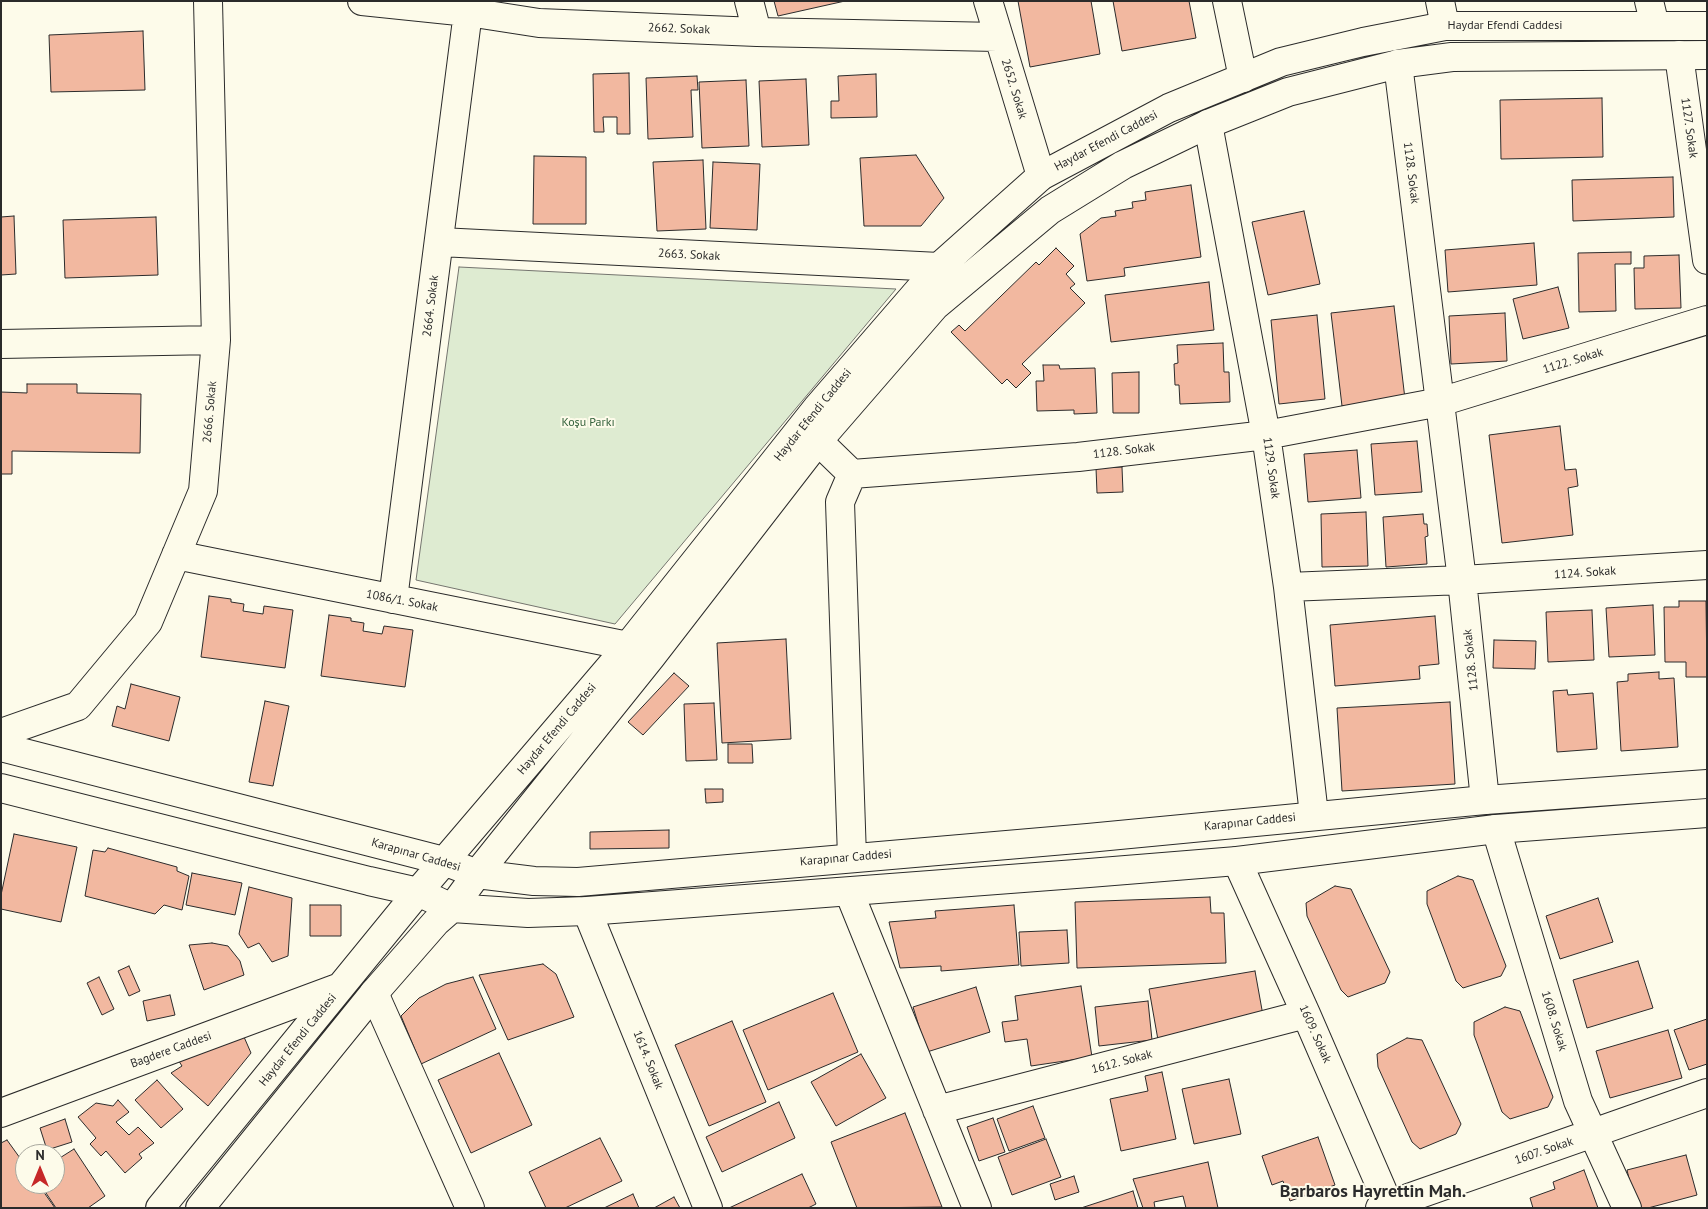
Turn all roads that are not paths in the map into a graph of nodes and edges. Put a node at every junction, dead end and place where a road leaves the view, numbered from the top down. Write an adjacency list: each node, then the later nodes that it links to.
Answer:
1 (208, 1): 23 (street, 2666. Sokak)
2 (362, 1): 6 (street, 2662. Sokak)
3 (749, 1): 11 (street)
4 (988, 1): 12 (street, 2652. Sokak)
5 (1227, 1): 16 (street)
6 (468, 12): 7 (street, 2662. Sokak); 19 (street, 2664. Sokak)
7 (537, 12): 11 (street, 2662. Sokak)
8 (1442, 14): 9 (street, Haydar Efendi Caddesi); 16 (street, Haydar Efendi Caddesi)
9 (1652, 14): 10 (street, Haydar Efendi Caddesi)
10 (1707, 26)
11 (757, 32): 12 (street, 2662. Sokak)
12 (998, 37): 18 (street, 2652. Sokak)
13 (1679, 55): 14 (street, Haydar Efendi Caddesi); 15 (street, Haydar Efendi Caddesi); 20 (street, 1127. Sokak)
14 (1707, 55)
15 (1398, 64): 17 (street, Haydar Efendi Caddesi); 25 (street, 1128. Sokak)
16 (1243, 78): 18 (street, Haydar Efendi Caddesi)
17 (1208, 124): 26 (street, 1129. Sokak); 27 (street, Haydar Efendi Caddesi)
18 (1041, 176): 21 (street, Haydar Efendi Caddesi)
19 (440, 242): 21 (street, 2663. Sokak); 33 (street, 2664. Sokak)
20 (1707, 260)
21 (939, 267): 34 (street, Haydar Efendi Caddesi)
22 (1707, 320): 25 (street, 1122. Sokak)
23 (216, 340): 24 (street); 29 (street, 2666. Sokak)
24 (1, 344)
25 (1440, 402): 26 (street, 1128. Sokak); 31 (street, 1128. Sokak)
26 (1266, 434): 28 (street, 1128. Sokak); 32 (street, 1129. Sokak)
27 (818, 441): 28 (street); 46 (street, Haydar Efendi Caddesi)
28 (852, 474): 43 (street)
29 (176, 555): 33 (street, 1086/1. Sokak); 35 (street, 2666. Sokak)
30 (1707, 565): 31 (street, 1124. Sokak)
31 (1462, 580): 32 (street, 1124. Sokak); 39 (street, 1128. Sokak)
32 (1288, 587): 41 (street, 1129. Sokak)
33 (393, 599): 34 (street, 1086/1. Sokak)
34 (628, 646): 44 (street, Haydar Efendi Caddesi)
35 (1, 733)
36 (1, 747): 44 (street, Karapınar Caddesi)
37 (1707, 784): 39 (street, Karapınar Caddesi)
38 (1, 788): 47 (street)
39 (1485, 800): 41 (street, Karapınar Caddesi)
40 (1707, 813): 42 (street)
41 (1314, 815): 43 (street, Karapınar Caddesi)
42 (1496, 829): 45 (street); 57 (street, 1608. Sokak)
43 (852, 857): 46 (street, Karapınar Caddesi)
44 (444, 860): 46 (street, Karapınar Caddesi); 47 (street, Haydar Efendi Caddesi)
45 (1237, 860): 48 (street); 53 (street, 1609. Sokak)
46 (477, 874): 49 (street, Haydar Efendi Caddesi)
47 (418, 892): 49 (street); 51 (street, Haydar Efendi Caddesi)
48 (849, 892): 50 (street); 55 (street)
49 (452, 908): 50 (street); 52 (street, Haydar Efendi Caddesi)
50 (587, 911): 62 (street, 1614. Sokak)
51 (341, 987): 56 (street, Bagdere Caddesi); 59 (street, Haydar Efendi Caddesi)
52 (374, 993): 60 (street, Haydar Efendi Caddesi); 61 (street)
53 (1306, 1014): 55 (street, 1612. Sokak); 58 (street, 1609. Sokak)
54 (1707, 1093): 57 (street, 1607. Sokak)
55 (937, 1110): 63 (street)
56 (1, 1113)
57 (1592, 1134): 58 (street, 1607. Sokak); 64 (street, 1608. Sokak)
58 (1386, 1207)
59 (160, 1208)
60 (200, 1208)
61 (470, 1208)
62 (708, 1208)
63 (977, 1208)
64 (1627, 1208)

